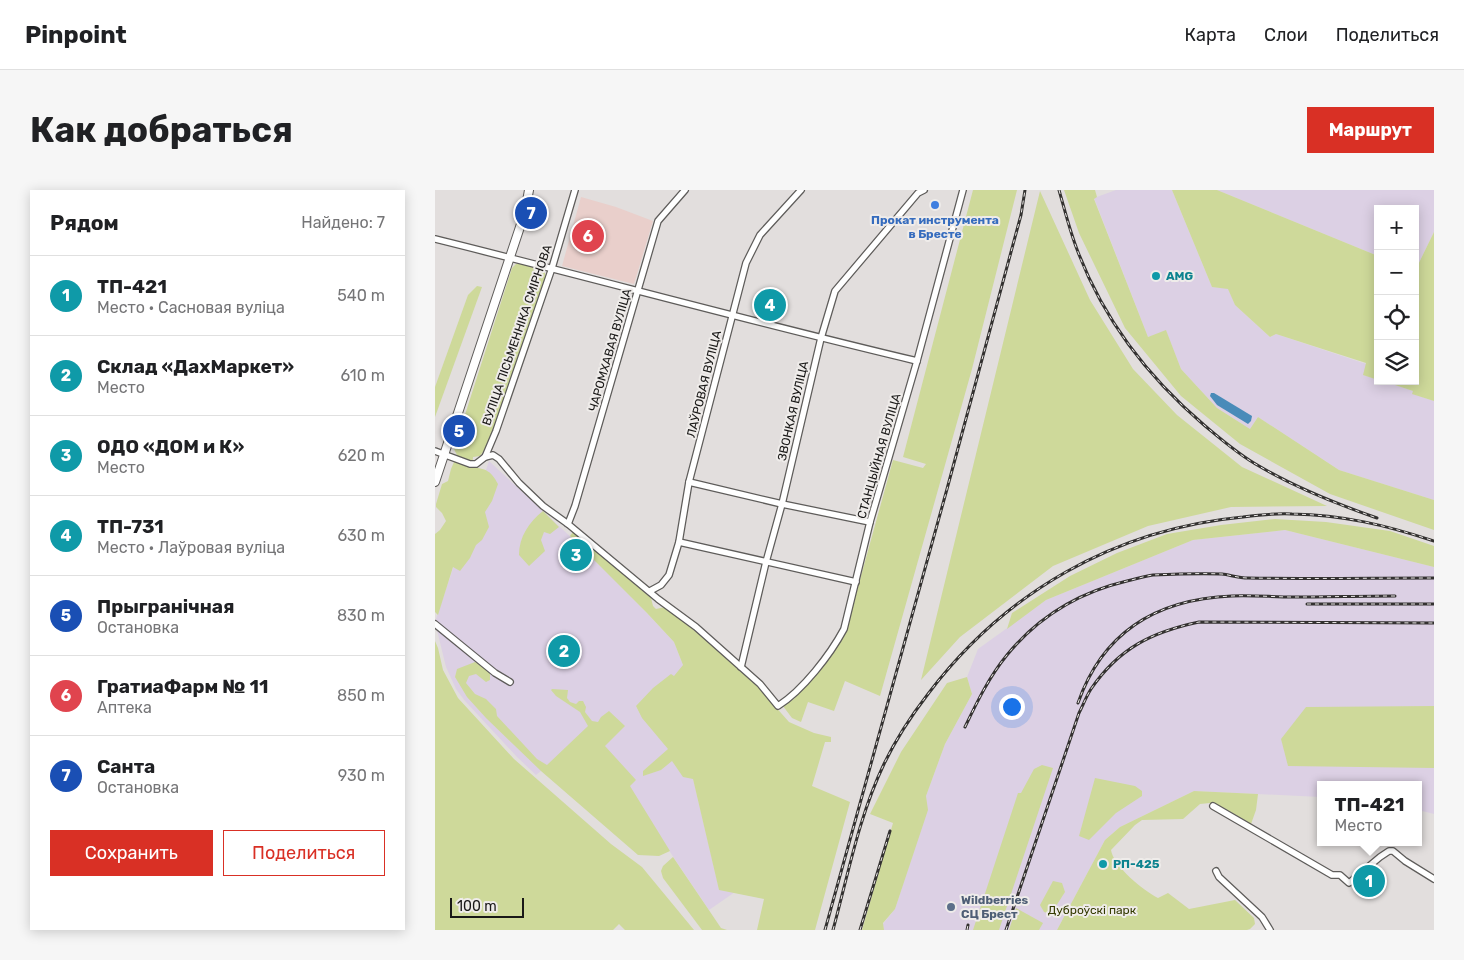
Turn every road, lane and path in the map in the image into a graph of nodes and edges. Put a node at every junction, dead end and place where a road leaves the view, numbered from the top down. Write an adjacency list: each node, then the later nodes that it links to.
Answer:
1 (529, 190): 8 (main road)
2 (575, 190): 9 (street, ВУЛІЦА ПІСЬМЕННІКА СМІРНОВА)
3 (685, 190): 10 (street, ЧАРОМХАВАЯ ВУЛІЦА)
4 (801, 190): 11 (street, ЛАЎРОВАЯ ВУЛІЦА)
5 (924, 190): 12 (street, ЗВОНКАЯ ВУЛІЦА)
6 (963, 190): 13 (street, СТАНЦЫЙНАЯ ВУЛІЦА)
7 (435, 240): 8 (street)
8 (510, 258): 9 (street); 15 (main road)
9 (552, 268): 10 (street); 16 (street, ВУЛІЦА ПІСЬМЕННІКА СМІРНОВА)
10 (638, 290): 11 (street); 21 (street, ЧАРОМХАВАЯ ВУЛІЦА)
11 (731, 315): 12 (street); 18 (street, ЛАЎРОВАЯ ВУЛІЦА)
12 (821, 338): 13 (street); 19 (street, ЗВОНКАЯ ВУЛІЦА)
13 (917, 361): 20 (street, СТАНЦЫЙНАЯ ВУЛІЦА)
14 (435, 451): 15 (street)
15 (445, 455): 16 (street); 17 (main road)
16 (485, 457): 21 (street)
17 (435, 482)
18 (689, 482): 19 (street); 22 (street, ЛАЎРОВАЯ ВУЛІЦА)
19 (782, 504): 20 (street); 23 (street, ЗВОНКАЯ ВУЛІЦА)
20 (870, 522): 24 (street, СТАНЦЫЙНАЯ ВУЛІЦА)
21 (568, 524): 25 (street)
22 (679, 542): 23 (street); 25 (street, ЛАЎРОВАЯ ВУЛІЦА)
23 (766, 562): 24 (street); 27 (street, ЗВОНКАЯ ВУЛІЦА)
24 (856, 582): 27 (street, СТАНЦЫЙНАЯ ВУЛІЦА)
25 (650, 592): 27 (street)
26 (435, 624): 28 (street)
27 (741, 667)
28 (510, 682)
29 (1213, 806): 31 (street)
30 (1216, 871): 32 (street)
31 (1434, 879)
32 (1270, 930)

